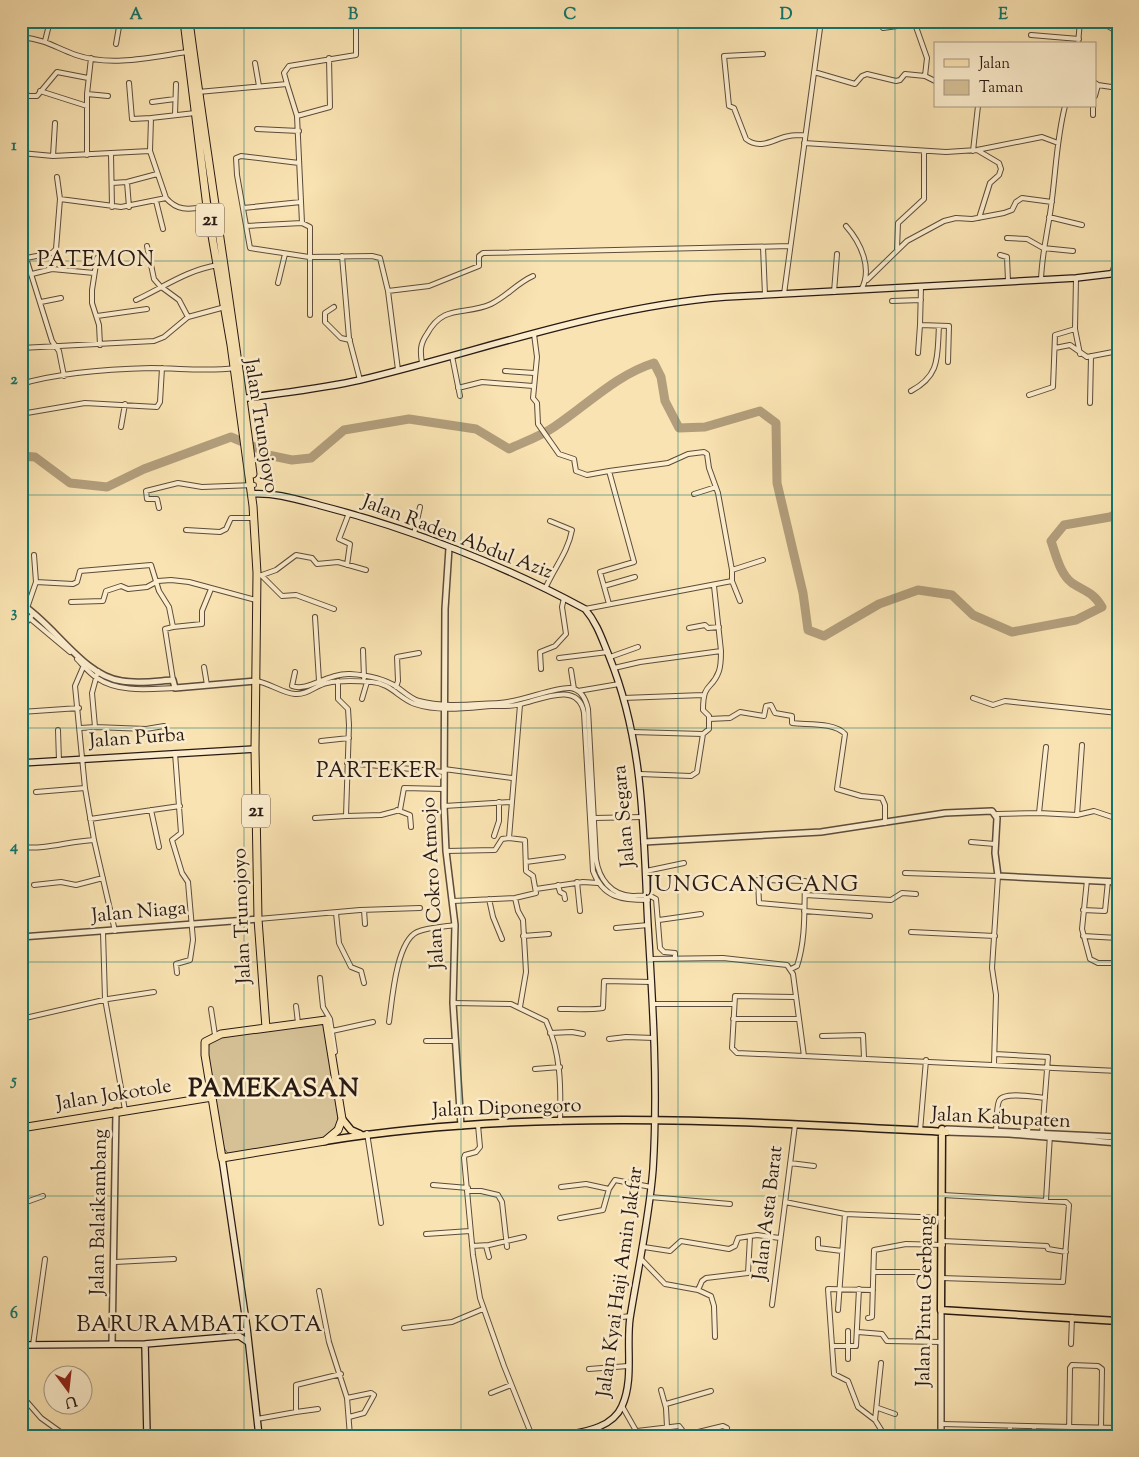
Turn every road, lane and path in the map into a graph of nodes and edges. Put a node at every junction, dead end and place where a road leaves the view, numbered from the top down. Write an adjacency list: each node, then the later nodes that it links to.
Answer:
1 (50, 21): 15 (street)
2 (120, 21): 18 (street)
3 (184, 21): 19 (highway, Jalan Trunojoyo / 21)
4 (189, 21): 36 (highway, Jalan Trunojoyo / 21)
5 (356, 21): 22 (street)
6 (821, 21): 24 (street)
7 (885, 21): 11 (street)
8 (933, 21): 11 (street)
9 (1080, 21): 16 (street)
10 (1099, 21): 12 (street)
11 (915, 24): 25 (street)
12 (1118, 32)
13 (1031, 35): 16 (street)
14 (22, 37): 15 (street); 17 (street)
15 (45, 40): 21 (street)
16 (1079, 42)
17 (21, 43)
18 (116, 44)
19 (187, 52): 21 (street); 36 (highway, Jalan Trunojoyo / 21)
20 (763, 54): 55 (street)
21 (91, 58): 26 (street)
22 (330, 58): 30 (street); 48 (street)
23 (255, 63): 32 (street)
24 (814, 72): 25 (street); 55 (street)
25 (925, 76): 27 (street)
26 (88, 78): 35 (street); 37 (street)
27 (934, 80)
28 (129, 83): 49 (street)
29 (176, 84): 39 (street)
30 (287, 84): 32 (street); 48 (street)
31 (1097, 84): 33 (street)
32 (260, 86): 36 (street)
33 (1118, 88)
34 (21, 92): 35 (street)
35 (40, 92): 41 (street)
36 (195, 92): 45 (highway, Jalan Trunojoyo / 21); 101 (highway, Jalan Trunojoyo / 21)
37 (87, 94): 38 (street); 41 (street)
38 (108, 96)
39 (176, 99): 40 (street); 46 (street)
40 (152, 102)
41 (87, 106): 63 (street)
42 (978, 108): 59 (street)
43 (1065, 108): 57 (street)
44 (1092, 108): 47 (street)
45 (195, 113): 46 (street); 76 (highway, Jalan Trunojoyo / 21)
46 (175, 115): 49 (street)
47 (1094, 115)
48 (297, 116): 54 (street)
49 (152, 118): 58 (street)
50 (21, 120): 53 (street)
51 (55, 123): 64 (street)
52 (257, 129): 54 (street)
53 (21, 131)
54 (299, 131): 65 (street)
55 (806, 135): 56 (street)
56 (804, 143): 60 (street); 88 (street)
57 (1058, 143): 59 (street); 74 (street)
58 (150, 151): 62 (street); 66 (street)
59 (975, 151): 60 (street); 80 (street)
60 (924, 152): 91 (street)
61 (21, 153): 64 (street)
62 (112, 154): 63 (street); 69 (street)
63 (87, 155): 64 (street)
64 (53, 156)
65 (299, 163): 73 (street); 78 (street)
66 (157, 174): 68 (street); 70 (street)
67 (57, 177): 71 (street)
68 (127, 182): 69 (street); 77 (street)
69 (112, 183): 75 (street)
70 (166, 198): 72 (street); 76 (street)
71 (60, 199): 75 (street); 100 (street)
72 (156, 200): 77 (street); 85 (street)
73 (301, 202): 78 (street); 81 (street)
74 (1052, 202): 79 (street); 80 (street)
75 (112, 206): 77 (street)
76 (207, 206): 101 (highway, Jalan Trunojoyo / 21)
77 (129, 207)
78 (243, 208): 83 (street)
79 (1049, 217): 82 (street); 90 (street)
80 (979, 218): 91 (street)
81 (302, 223): 83 (street); 98 (street)
82 (1082, 225)
83 (246, 226): 93 (street)
84 (846, 226): 107 (street)
85 (163, 229)
86 (1007, 238): 90 (street)
87 (147, 246): 112 (street)
88 (790, 246): 89 (street); 117 (street)
89 (763, 247): 114 (street); 116 (street)
90 (1043, 248): 92 (street); 108 (street)
91 (897, 250): 107 (street)
92 (1073, 251)
93 (285, 254): 98 (street); 110 (street)
94 (837, 254): 115 (street)
95 (1000, 255): 109 (street)
96 (1118, 255): 103 (street)
97 (342, 256): 98 (street); 114 (street); 133 (street)
98 (310, 257): 126 (street)
99 (97, 258): 102 (street)
100 (24, 259): 104 (street)
101 (220, 265): 112 (street); 123 (highway, Jalan Trunojoyo / 21)
102 (94, 273): 104 (street); 127 (street)
103 (1115, 273): 106 (main road)
104 (32, 274): 122 (street)
105 (533, 276): 144 (street)
106 (1076, 278): 108 (main road); 131 (street)
107 (867, 280): 113 (street)
108 (1041, 280): 109 (main road)
109 (1008, 281): 111 (main road)
110 (278, 283)
111 (921, 287): 113 (main road); 120 (street)
112 (162, 288): 119 (street); 128 (street)
113 (861, 290): 115 (main road)
114 (388, 291): 147 (street)
115 (834, 292): 117 (main road)
116 (765, 295): 117 (main road); 132 (main road)
117 (783, 295)
118 (60, 298): 122 (street)
119 (136, 300)
120 (920, 300): 121 (street); 129 (street)
121 (892, 301)
122 (40, 302): 135 (street)
123 (227, 307): 128 (street); 145 (highway, Jalan Trunojoyo / 21)
124 (334, 307): 133 (street)
125 (147, 309): 127 (street)
126 (310, 315)
127 (97, 316): 134 (street)
128 (188, 317): 134 (street)
129 (920, 325): 130 (street); 139 (street)
130 (939, 326): 143 (street); 155 (street)
131 (1075, 329): 137 (street); 140 (street)
132 (534, 334): 141 (main road); 149 (street)
133 (350, 340): 151 (street)
134 (100, 345): 135 (street)
135 (57, 347): 136 (street); 150 (street)
136 (21, 348)
137 (1054, 348): 140 (street); 156 (street)
138 (1118, 351): 142 (street)
139 (918, 353)
140 (1080, 354): 142 (street)
141 (452, 356): 144 (main road); 154 (street)
142 (1091, 356): 159 (street)
143 (948, 362)
144 (422, 363): 147 (main road)
145 (237, 367): 146 (street); 158 (highway, Jalan Trunojoyo / 21)
146 (162, 368): 150 (street); 160 (street)
147 (398, 370): 151 (main road)
148 (505, 371): 149 (street)
149 (534, 373): 153 (street)
150 (64, 376): 152 (street)
151 (360, 380): 158 (main road)
152 (21, 384)
153 (533, 386): 154 (street); 163 (street)
154 (458, 388): 157 (street)
155 (911, 391)
156 (1029, 395)
157 (460, 396)
158 (243, 398): 164 (highway, Jalan Trunojoyo / 21)
159 (1090, 403)
160 (125, 404): 161 (street); 162 (street)
161 (21, 414)
162 (121, 427)
163 (609, 471): 165 (street); 186 (street)
164 (252, 485): 166 (highway, Jalan Trunojoyo / 21); 169 (street)
165 (716, 487): 167 (street); 180 (street)
166 (253, 494): 170 (main road, Jalan Raden Abdul Aziz); 171 (highway, Jalan Trunojoyo / 21)
167 (694, 494)
168 (420, 507): 174 (street)
169 (159, 508)
170 (349, 513): 174 (main road, Jalan Raden Abdul Aziz); 178 (street)
171 (254, 518): 173 (street); 181 (highway, 21)
172 (550, 521): 189 (street)
173 (186, 530)
174 (414, 534): 175 (main road, Jalan Raden Abdul Aziz)
175 (449, 548): 189 (main road, Jalan Raden Abdul Aziz); 240 (street, Jalan Cokro Atmojo)
176 (34, 555): 184 (street)
177 (763, 560): 180 (street)
178 (347, 564): 179 (street); 181 (street)
179 (366, 570)
180 (732, 570): 183 (street)
181 (259, 574): 190 (highway, 21); 197 (street)
182 (635, 577): 186 (street)
183 (732, 581): 187 (street); 192 (street)
184 (36, 582): 185 (street); 196 (street)
185 (155, 582): 188 (street); 193 (street); 201 (street)
186 (604, 586): 195 (street)
187 (714, 586): 195 (street); 202 (street)
188 (211, 589): 190 (street); 201 (street)
189 (545, 589): 191 (main road, Jalan Raden Abdul Aziz)
190 (257, 597): 221 (highway, Jalan Trunojoyo / 21)
191 (564, 598): 198 (main road, Jalan Raden Abdul Aziz); 215 (street)
192 (740, 601)
193 (71, 602)
194 (21, 604): 196 (street)
195 (609, 604): 198 (street)
196 (24, 609): 199 (street)
197 (334, 609)
198 (585, 609): 210 (main road, Jalan Segara)
199 (31, 616): 204 (street); 206 (street)
200 (315, 617): 222 (street)
201 (173, 626): 220 (street)
202 (719, 626): 203 (street); 208 (street)
203 (689, 628)
204 (57, 639): 212 (street); 218 (street)
205 (638, 647): 210 (street)
206 (21, 648)
207 (363, 650): 219 (street)
208 (721, 651): 214 (street); 234 (street)
209 (419, 653): 229 (street)
210 (608, 654): 211 (street); 214 (main road, Jalan Segara)
211 (559, 658)
212 (84, 665): 218 (street); 241 (street)
213 (204, 667): 224 (street)
214 (614, 668): 225 (main road, Jalan Segara)
215 (541, 669)
216 (571, 670): 232 (street)
217 (295, 672): 227 (street)
218 (96, 674): 226 (street); 246 (street)
219 (364, 679): 222 (street); 223 (street); 228 (street); 237 (street)
220 (173, 680): 226 (street); 230 (street)
221 (256, 681): 224 (street); 231 (street); 255 (highway, Jalan Trunojoyo / 21)
222 (319, 681): 227 (street)
223 (338, 681): 231 (street); 251 (street)
224 (207, 684): 230 (street)
225 (619, 684): 232 (street); 235 (main road, Jalan Segara)
226 (159, 685): 230 (street)
227 (292, 686): 231 (street)
228 (390, 686): 229 (street); 240 (street)
229 (396, 686): 240 (street)
230 (175, 688)
231 (289, 692)
232 (575, 692): 233 (street); 277 (street)
233 (548, 695): 238 (street); 239 (street)
234 (703, 695): 235 (street); 244 (street)
235 (623, 698): 249 (main road, Jalan Segara)
236 (973, 698): 243 (street)
237 (362, 699)
238 (504, 704): 239 (street); 240 (street)
239 (520, 705): 263 (street)
240 (444, 706): 261 (street, Jalan Cokro Atmojo)
241 (79, 708): 242 (street); 247 (street)
242 (21, 712)
243 (1118, 713)
244 (709, 719): 250 (street); 282 (street)
245 (164, 726): 246 (street)
246 (95, 727): 247 (street)
247 (81, 728): 257 (street)
248 (58, 730): 258 (street)
249 (632, 732): 250 (street); 262 (main road, Jalan Segara)
250 (703, 734): 262 (street)
251 (349, 738): 252 (street); 260 (street)
252 (321, 740)
253 (1082, 744): 275 (street)
254 (1046, 747): 273 (street)
255 (255, 749): 256 (main road, Jalan Purba); 323 (highway, Jalan Trunojoyo / 21)
256 (175, 753): 257 (main road, Jalan Purba); 269 (street)
257 (83, 759): 258 (main road, Jalan Purba); 264 (street)
258 (59, 761): 259 (main road, Jalan Purba)
259 (21, 763)
260 (347, 763): 261 (street); 276 (street)
261 (444, 771): 263 (street); 265 (street, Jalan Cokro Atmojo)
262 (640, 774): 278 (main road, Jalan Segara)
263 (512, 778): 268 (street)
264 (85, 788): 266 (street); 280 (street)
265 (444, 790): 270 (street, Jalan Cokro Atmojo); 272 (street)
266 (36, 792)
267 (499, 802): 268 (street); 270 (street); 284 (street)
268 (512, 802): 285 (street)
269 (180, 806): 271 (street); 325 (street)
270 (444, 806): 292 (street, Jalan Cokro Atmojo)
271 (151, 810): 280 (street); 291 (street)
272 (397, 810): 276 (street); 283 (street)
273 (1040, 813): 274 (street); 275 (street)
274 (996, 814): 282 (street); 289 (street)
275 (1077, 815): 281 (street)
276 (346, 816): 279 (street)
277 (592, 817): 278 (street); 303 (street)
278 (643, 817): 287 (main road, Jalan Segara)
279 (315, 818)
280 (90, 819): 286 (street)
281 (1118, 819)
282 (885, 822): 287 (street)
283 (411, 827)
284 (494, 836)
285 (509, 838): 292 (street); 294 (street)
286 (94, 840): 290 (street); 299 (street)
287 (644, 842): 296 (main road, Jalan Segara)
288 (971, 842): 289 (street)
289 (995, 844): 298 (street)
290 (21, 847)
291 (159, 847)
292 (446, 851): 314 (street, Jalan Cokro Atmojo)
293 (563, 857): 294 (street)
294 (526, 862): 307 (street)
295 (684, 864): 296 (street)
296 (646, 872): 311 (main road, Jalan Segara)
297 (905, 873): 298 (street)
298 (998, 876): 300 (street); 337 (street)
299 (103, 878): 305 (street); 330 (street)
300 (1087, 880): 301 (street); 319 (street)
301 (1108, 881): 304 (street); 319 (street)
302 (577, 882): 303 (street); 306 (street); 318 (street)
303 (602, 882): 311 (street)
304 (1118, 882)
305 (34, 885)
306 (558, 885): 307 (street); 313 (street)
307 (536, 889): 310 (street)
308 (916, 894): 309 (street)
309 (804, 895): 316 (street); 316 (street)
310 (516, 898): 312 (street); 336 (street)
311 (647, 898): 324 (street); 328 (main road, Jalan Segara)
312 (489, 899): 314 (street); 341 (street)
313 (565, 899)
314 (453, 901): 327 (street, Jalan Cokro Atmojo)
315 (420, 908): 317 (street)
316 (804, 909): 322 (street); 345 (street)
317 (364, 910): 320 (street); 326 (street)
318 (580, 910)
319 (1084, 910): 338 (street)
320 (336, 913): 323 (street); 348 (street)
321 (701, 914): 324 (street)
322 (870, 916)
323 (258, 919): 325 (street, Jalan Niaga); 367 (highway, Jalan Trunojoyo / 21)
324 (659, 920): 335 (street)
325 (191, 924): 330 (street, Jalan Niaga); 346 (street)
326 (365, 924)
327 (455, 925): 353 (street, Jalan Cokro Atmojo); 365 (street)
328 (648, 925): 329 (street); 334 (main road, Jalan Segara)
329 (616, 928)
330 (115, 931): 331 (street, Jalan Niaga)
331 (103, 932): 339 (street, Jalan Niaga); 352 (street)
332 (911, 932): 337 (street)
333 (549, 934): 336 (street)
334 (649, 934): 335 (street); 343 (main road, Jalan Segara)
335 (659, 934): 342 (street)
336 (523, 936): 357 (street)
337 (995, 936): 378 (street)
338 (1083, 936): 340 (street); 344 (street)
339 (21, 937)
340 (1118, 938)
341 (502, 939)
342 (675, 958): 343 (street); 345 (street)
343 (651, 959): 349 (main road, Jalan Segara)
344 (1118, 963)
345 (793, 969): 351 (street)
346 (177, 973)
347 (320, 978): 360 (street)
348 (364, 982)
349 (652, 982): 354 (main road, Jalan Segara); 359 (street)
350 (154, 992): 352 (street)
351 (795, 997): 355 (street); 363 (street)
352 (105, 1000): 361 (street); 389 (street)
353 (453, 1003): 357 (street); 376 (street, Jalan Cokro Atmojo)
354 (653, 1004): 355 (street); 373 (main road, Jalan Segara)
355 (734, 1004): 362 (street)
356 (296, 1006): 366 (street)
357 (520, 1007): 369 (street)
358 (211, 1009): 371 (street)
359 (560, 1009)
360 (328, 1018): 366 (highway); 368 (street); 377 (highway)
361 (21, 1019)
362 (733, 1019): 363 (street); 379 (street)
363 (798, 1019): 379 (street)
364 (373, 1022): 368 (street)
365 (389, 1022)
366 (298, 1023): 367 (highway)
367 (266, 1028): 371 (highway)
368 (332, 1031): 377 (street)
369 (550, 1033): 370 (street); 383 (street)
370 (583, 1034)
371 (215, 1035): 387 (highway)
372 (822, 1036): 380 (street)
373 (654, 1038): 374 (street); 392 (main road, Jalan Segara)
374 (609, 1039)
375 (426, 1041): 376 (street)
376 (456, 1041): 396 (street, Jalan Cokro Atmojo)
377 (331, 1054): 391 (highway)
378 (995, 1054): 382 (street); 384 (street)
379 (804, 1056): 380 (street)
380 (864, 1058): 381 (street)
381 (926, 1060): 382 (street); 398 (street)
382 (994, 1064): 384 (street)
383 (560, 1067): 385 (street); 393 (street)
384 (1047, 1067): 386 (street); 388 (street)
385 (535, 1069)
386 (1118, 1071)
387 (212, 1097): 389 (highway, Jalan Jokotole); 407 (highway)
388 (1045, 1098): 400 (street); 402 (street)
389 (125, 1110): 390 (highway, Jalan Jokotole)
390 (116, 1111): 397 (highway, Jalan Jokotole); 444 (street, Jalan Balaikambang)
391 (342, 1119): 401 (main road); 405 (highway)
392 (654, 1121): 393 (main road, Jalan Diponegoro); 395 (main road, Jalan Kabupaten); 412 (main road, Jalan Kyai Haji Amin Jakfar)
393 (560, 1122): 394 (main road, Jalan Diponegoro)
394 (478, 1125): 396 (main road, Jalan Diponegoro); 414 (street)
395 (796, 1125): 398 (main road, Jalan Kabupaten); 408 (street, Jalan Asta Barat)
396 (461, 1126): 401 (main road, Jalan Diponegoro)
397 (21, 1128)
398 (920, 1129): 399 (main road, Jalan Kabupaten)
399 (944, 1130): 400 (street, Jalan Kabupaten); 402 (street, Jalan Kabupaten); 415 (main road, Jalan Pintu Gerbang)
400 (996, 1130): 402 (street, Jalan Kabupaten)
401 (364, 1134): 405 (main road, Jalan Diponegoro); 425 (street)
402 (1042, 1135): 403 (street, Jalan Kabupaten)
403 (1050, 1135): 404 (street, Jalan Kabupaten); 406 (street, Jalan Kabupaten); 418 (street)
404 (1118, 1137)
405 (325, 1141): 407 (highway)
406 (1118, 1143)
407 (222, 1158): 462 (main road)
408 (790, 1163): 409 (street); 419 (street, Jalan Asta Barat)
409 (814, 1166)
410 (433, 1185): 414 (street)
411 (560, 1187): 413 (street)
412 (651, 1187): 413 (street); 417 (main road, Jalan Kyai Haji Amin Jakfar)
413 (609, 1189): 423 (street)
414 (468, 1190): 426 (street); 432 (street)
415 (943, 1195): 418 (street); 424 (main road, Jalan Pintu Gerbang)
416 (43, 1196): 420 (street)
417 (650, 1197): 421 (street); 437 (main road, Jalan Kyai Haji Amin Jakfar)
418 (1046, 1200): 439 (street)
419 (785, 1202): 422 (street); 430 (street, Jalan Asta Barat)
420 (21, 1204)
421 (730, 1204)
422 (845, 1214): 424 (street); 438 (street)
423 (560, 1218)
424 (943, 1218): 433 (main road, Jalan Pintu Gerbang)
425 (381, 1222)
426 (470, 1231): 427 (street); 434 (street)
427 (426, 1234)
428 (524, 1237): 432 (street)
429 (750, 1237): 430 (street); 437 (street); 450 (street)
430 (780, 1238): 453 (street, Jalan Asta Barat)
431 (818, 1239): 438 (street)
432 (506, 1241): 435 (street); 436 (street)
433 (943, 1243): 439 (street); 445 (street); 447 (main road, Jalan Pintu Gerbang)
434 (472, 1246): 435 (street); 454 (street)
435 (486, 1246): 440 (street)
436 (507, 1247)
437 (644, 1247): 443 (main road, Jalan Kyai Haji Amin Jakfar)
438 (842, 1251): 448 (street)
439 (1066, 1252): 447 (street)
440 (489, 1257)
441 (45, 1259): 474 (street)
442 (174, 1259): 444 (street)
443 (642, 1259): 450 (street); 457 (main road, Jalan Kyai Haji Amin Jakfar)
444 (114, 1262): 470 (street, Jalan Balaikambang)
445 (874, 1272): 446 (street); 451 (street)
446 (919, 1272)
447 (942, 1278): 456 (main road, Jalan Pintu Gerbang)
448 (838, 1289): 449 (street); 455 (street); 475 (street)
449 (859, 1289): 451 (street); 465 (street)
450 (698, 1290): 467 (street)
451 (873, 1290): 459 (street)
452 (319, 1291): 483 (street)
453 (772, 1305)
454 (484, 1309): 463 (street); 484 (street)
455 (838, 1310)
456 (941, 1310): 460 (main road); 469 (street, Jalan Pintu Gerbang)
457 (631, 1316): 458 (street); 481 (main road, Jalan Kyai Haji Amin Jakfar)
458 (613, 1318)
459 (868, 1318)
460 (1072, 1318): 461 (main road); 472 (street)
461 (1118, 1320)
462 (247, 1328): 466 (main road); 468 (main road)
463 (407, 1328)
464 (848, 1331): 476 (street)
465 (858, 1332): 469 (street); 477 (street)
466 (239, 1336): 468 (main road); 471 (main road)
467 (715, 1337)
468 (248, 1342): 497 (main road)
469 (941, 1342): 499 (street, Jalan Pintu Gerbang)
470 (112, 1344): 471 (main road); 474 (main road)
471 (145, 1344): 510 (main road)
472 (1070, 1344)
473 (21, 1345): 474 (main road)
474 (34, 1345)
475 (834, 1346): 476 (street); 498 (street)
476 (848, 1346): 477 (street); 479 (street)
477 (856, 1346): 478 (street)
478 (862, 1346)
479 (848, 1359)
480 (881, 1363): 492 (street)
481 (628, 1366): 482 (street); 491 (main road, Jalan Kyai Haji Amin Jakfar)
482 (589, 1369)
483 (341, 1374): 489 (street); 494 (street)
484 (511, 1385): 487 (street); 513 (street)
485 (661, 1390): 490 (street)
486 (711, 1391): 490 (street)
487 (492, 1393)
488 (21, 1395): 509 (street)
489 (347, 1398): 496 (street); 496 (street)
490 (666, 1404): 500 (street)
491 (622, 1406): 506 (street); 514 (main road, Jalan Kyai Haji Amin Jakfar)
492 (878, 1408): 495 (street); 498 (street)
493 (318, 1409): 494 (street)
494 (296, 1412): 497 (street)
495 (895, 1414)
496 (348, 1417): 512 (street)
497 (257, 1419): 511 (main road)
498 (875, 1420): 508 (street)
499 (942, 1424): 501 (street); 517 (street, Jalan Pintu Gerbang)
500 (667, 1427): 506 (street); 507 (street)
501 (1010, 1427): 502 (street); 518 (street)
502 (1034, 1427): 503 (street); 519 (street)
503 (1069, 1427): 504 (street); 504 (street); 520 (street)
504 (1101, 1427): 505 (street)
505 (1118, 1428)
506 (638, 1433)
507 (699, 1434): 515 (street)
508 (885, 1434): 516 (street)
509 (66, 1436)
510 (147, 1436)
511 (259, 1436)
512 (350, 1436)
513 (532, 1436)
514 (561, 1436)
515 (728, 1436)
516 (898, 1436)
517 (941, 1436)
518 (1009, 1436)
519 (1034, 1436)
520 (1069, 1436)

